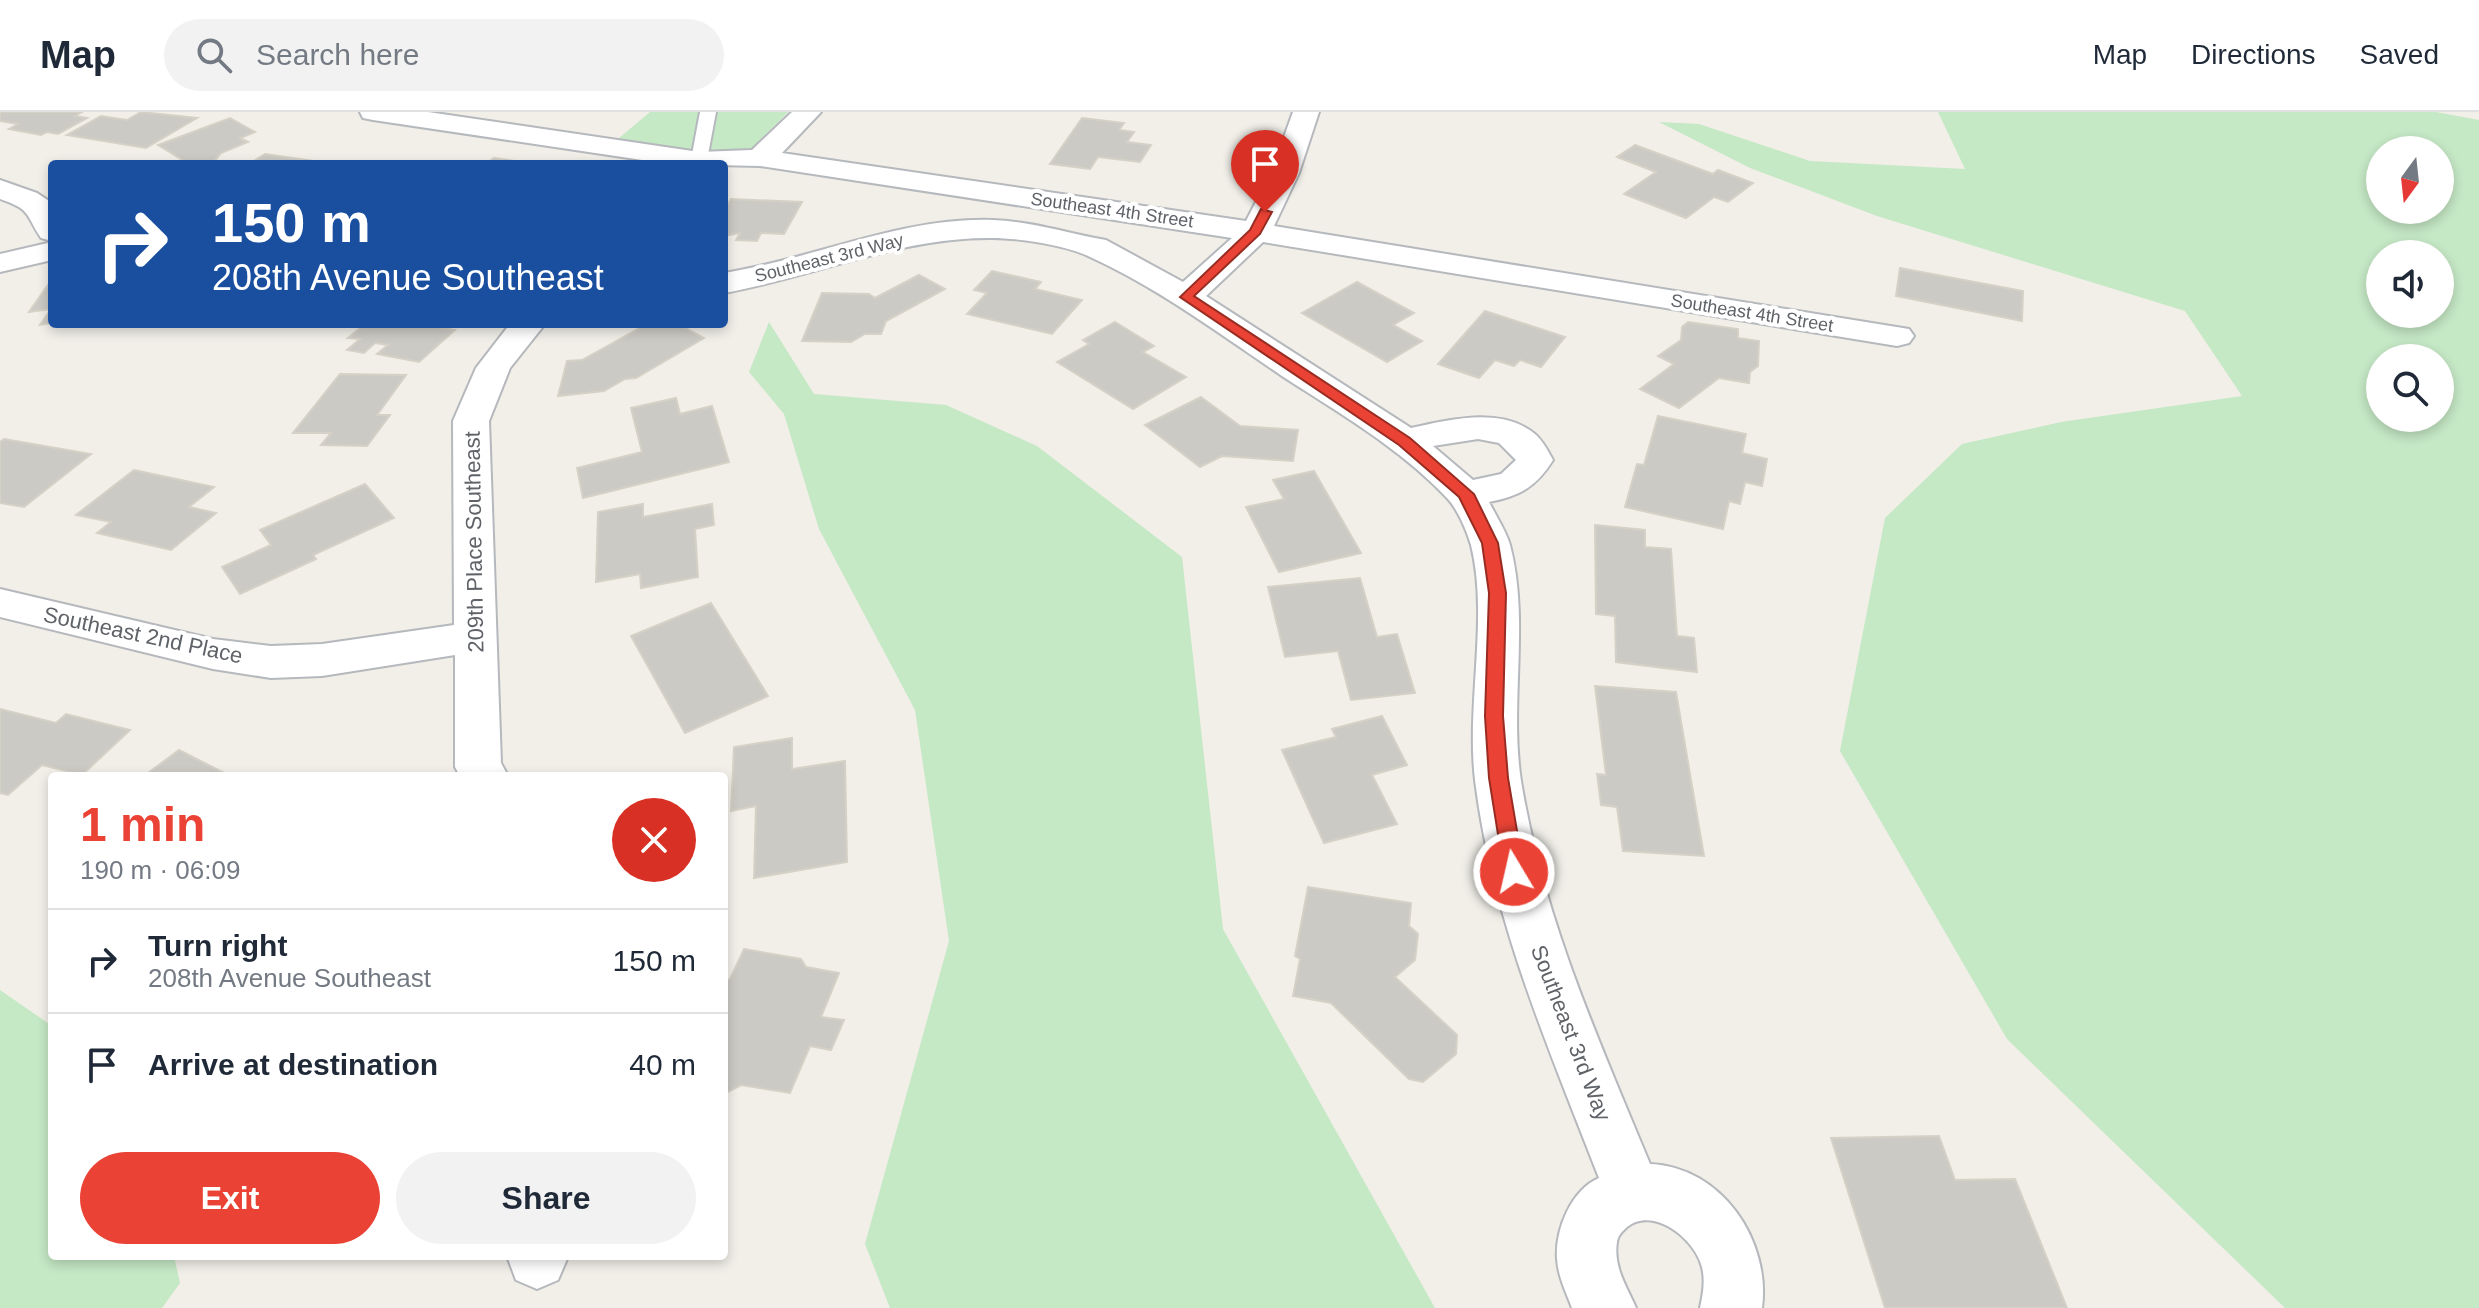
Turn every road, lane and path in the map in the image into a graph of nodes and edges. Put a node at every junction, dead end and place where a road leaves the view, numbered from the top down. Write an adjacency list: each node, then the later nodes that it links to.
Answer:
1 (373, 112): 6 (street, Southeast 4th Street)
2 (708, 112): 6 (lane)
3 (808, 112): 5 (street)
4 (1306, 112): 9 (street)
5 (760, 158): 6 (street, Southeast 4th Street); 9 (street, Southeast 4th Street)
6 (699, 160)
7 (0, 189): 8 (street)
8 (48, 219)
9 (1256, 232): 13 (street); 15 (street, Southeast 4th Street)
10 (48, 252): 11 (street)
11 (0, 263)
12 (728, 282): 13 (street, Southeast 3rd Way)
13 (1186, 297): 16 (street, Southeast 3rd Way)
14 (525, 328): 19 (street, 209th Place Southeast)
15 (1897, 336)
16 (1405, 441): 17 (street, Southeast 3rd Way); 17 (street)
17 (1466, 494): 21 (street, Southeast 3rd Way)
18 (0, 603): 19 (street, Southeast 2nd Place)
19 (477, 637): 20 (street, 209th Place Southeast)
20 (482, 772)
21 (1634, 1194): 22 (street); 23 (street)
22 (1598, 1303)
23 (1731, 1308)

